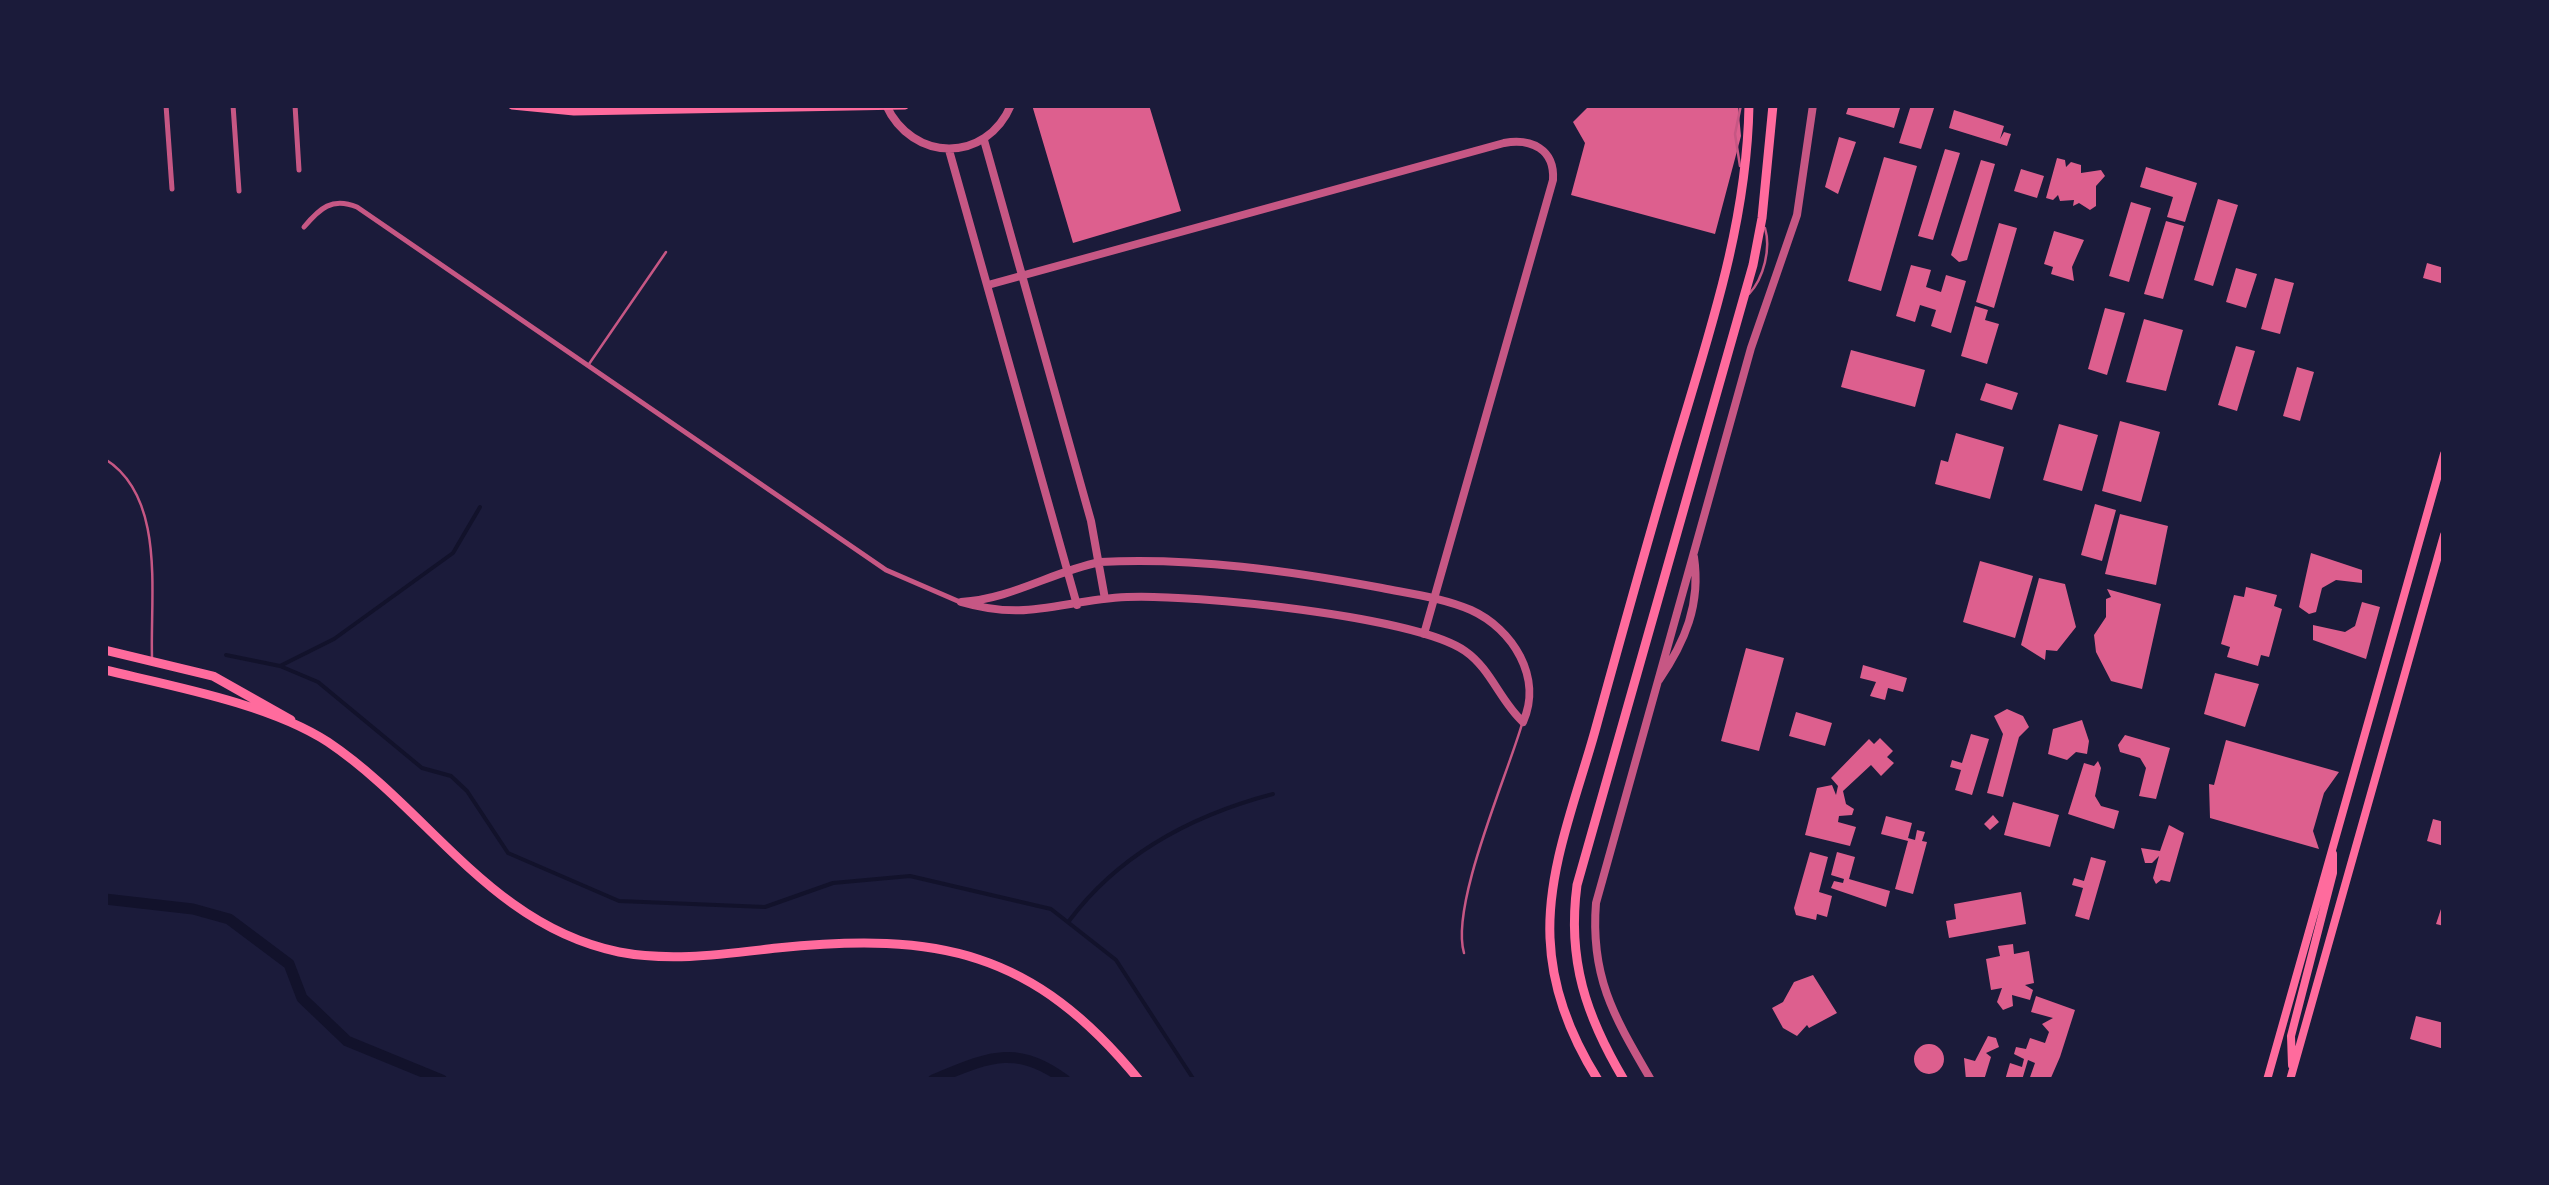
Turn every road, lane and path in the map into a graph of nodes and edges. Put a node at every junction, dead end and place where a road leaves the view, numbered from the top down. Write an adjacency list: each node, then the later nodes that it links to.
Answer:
1 (166, 105): 16 (street)
2 (233, 105): 17 (street)
3 (294, 105): 14 (street)
4 (512, 105): 11 (main road)
5 (905, 105): 11 (main road)
6 (1011, 105): 12 (street)
7 (1741, 105): 15 (lane)
8 (1749, 105): 15 (main road)
9 (1773, 105): 43 (main road)
10 (1813, 105): 44 (street)
11 (887, 106): 13 (street)
12 (984, 140): 13 (street); 20 (street)
13 (949, 150): 21 (street)
14 (299, 170)
15 (1745, 180): 42 (main road)
16 (172, 189)
17 (240, 191)
18 (304, 227): 22 (street)
19 (666, 252): 22 (lane)
20 (1024, 276): 21 (street); 26 (street); 28 (street)
21 (988, 286): 27 (street)
22 (589, 364): 30 (street)
23 (2444, 454): 38 (main road)
24 (105, 459): 34 (lane)
25 (2444, 536): 40 (main road)
26 (1100, 562): 27 (street); 28 (street); 29 (street)
27 (1070, 568): 30 (street); 31 (street)
28 (1434, 598): 32 (street); 36 (street)
29 (1105, 599): 31 (street); 32 (street)
30 (961, 602): 31 (street)
31 (1077, 605)
32 (1424, 634): 36 (street)
33 (105, 650): 34 (main road)
34 (152, 659): 37 (main road)
35 (105, 670): 37 (main road)
36 (1523, 722): 39 (lane)
37 (302, 728): 41 (main road)
38 (2334, 840): 40 (main road); 45 (main road)
39 (1464, 953)
40 (2291, 1076)
41 (1140, 1080)
42 (1598, 1080)
43 (1624, 1080)
44 (1652, 1080)
45 (2268, 1080)

